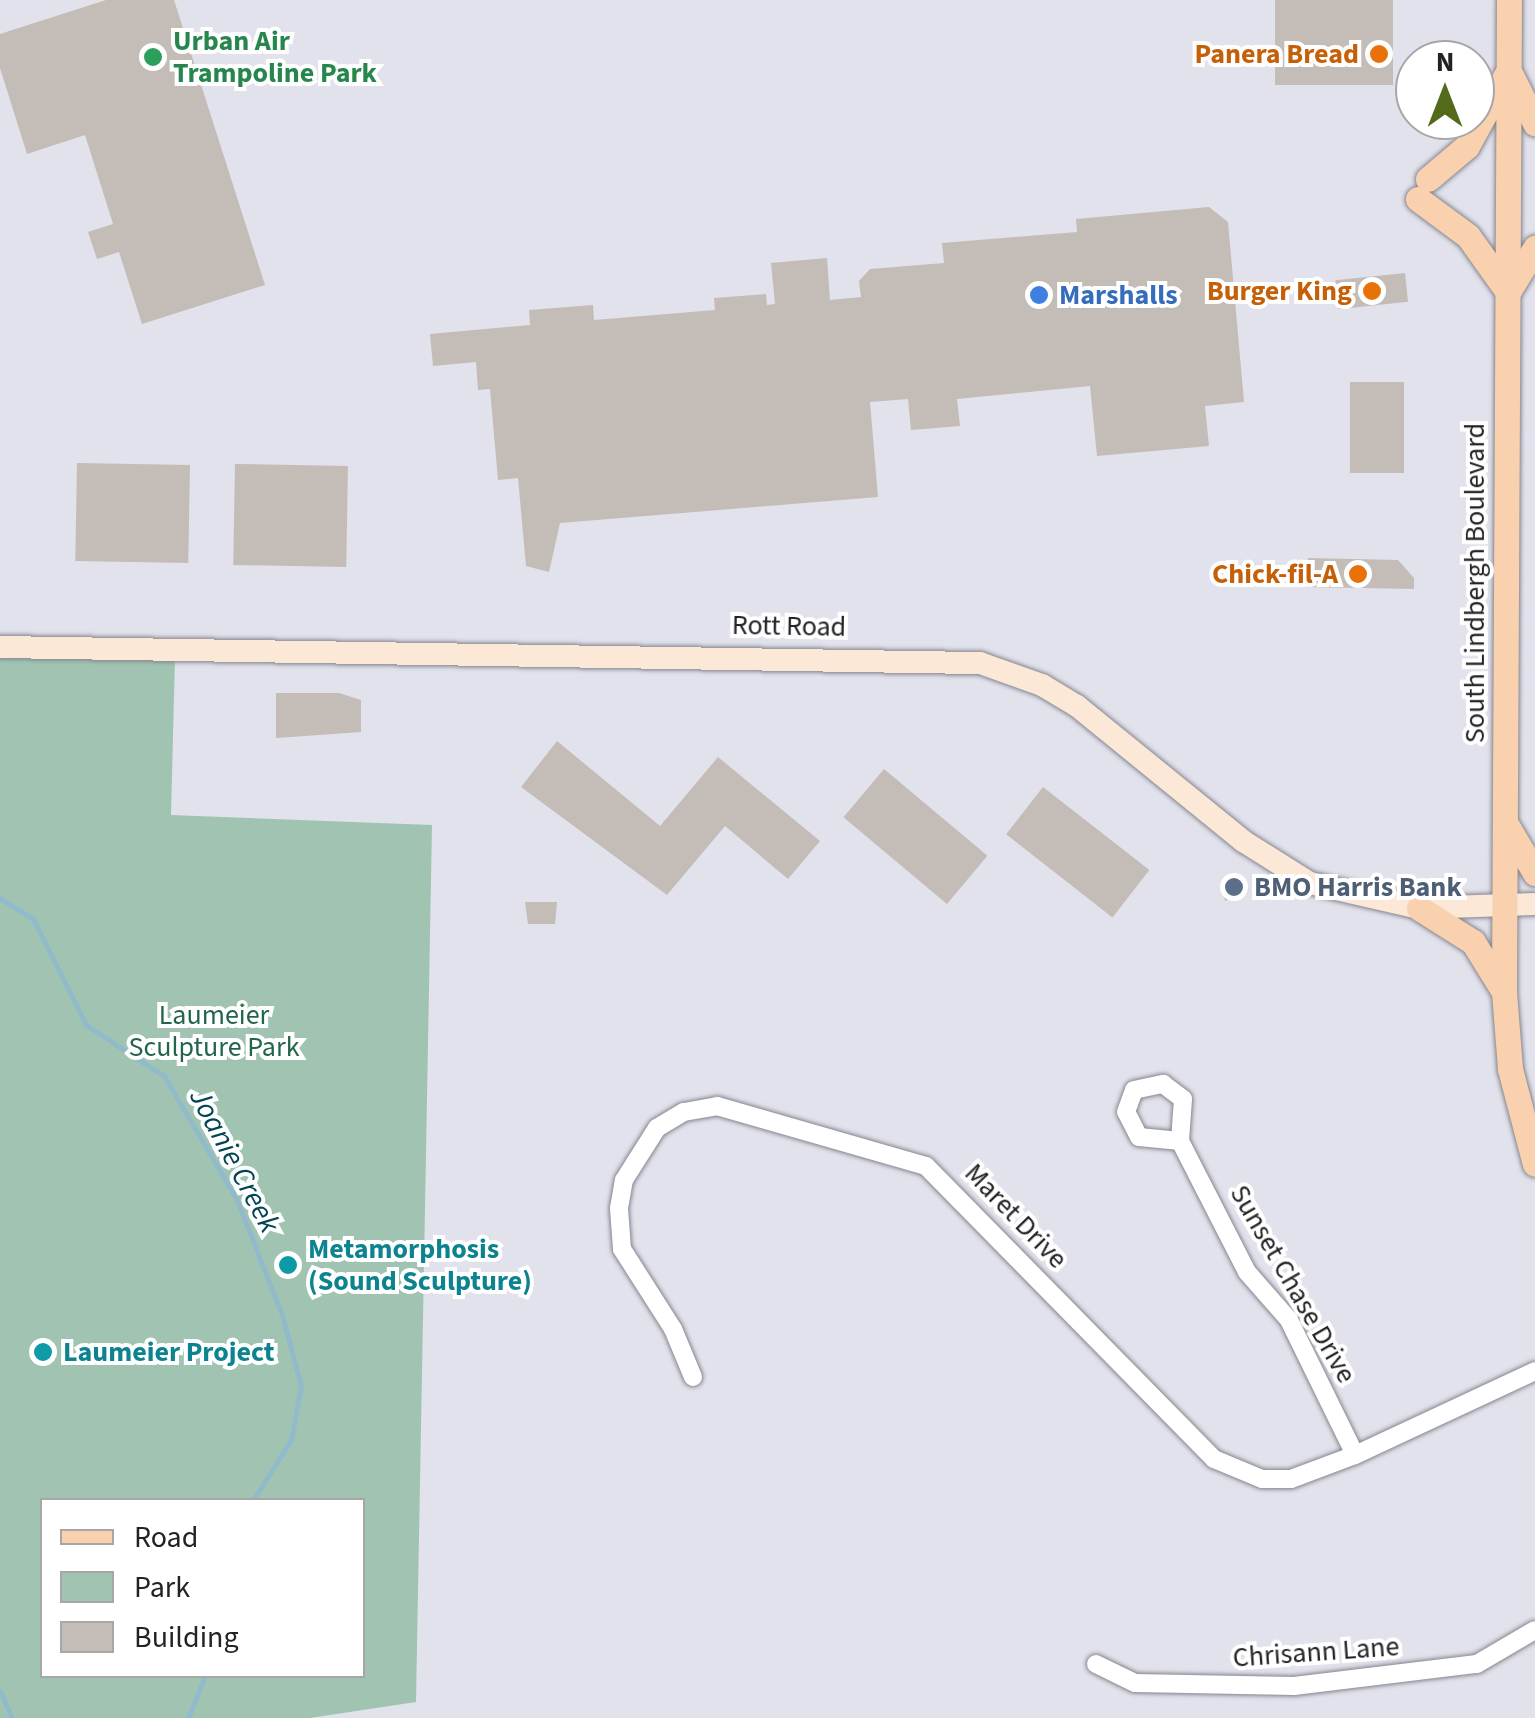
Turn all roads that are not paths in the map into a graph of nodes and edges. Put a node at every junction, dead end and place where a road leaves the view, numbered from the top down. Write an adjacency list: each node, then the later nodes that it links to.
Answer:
1 (1500, 0): 3 (main road)
2 (1522, 0): 3 (main road)
3 (1509, 13): 4 (main road, South Lindbergh Boulevard)
4 (1509, 70): 5 (main road); 7 (main road, South Lindbergh Boulevard); 7 (main road)
5 (1535, 123)
6 (1535, 248): 7 (main road)
7 (1508, 292): 9 (main road, South Lindbergh Boulevard)
8 (0, 647): 13 (street, Rott Road)
9 (1504, 820): 10 (main road); 12 (main road, South Lindbergh Boulevard)
10 (1535, 874)
11 (1535, 904): 12 (street, Rott Road)
12 (1504, 905): 13 (street, Rott Road); 14 (main road, South Lindbergh Boulevard)
13 (1420, 908): 14 (main road)
14 (1504, 992): 16 (main road, South Lindbergh Boulevard)
15 (1180, 1141): 19 (street, Sunset Chase Drive)
16 (1535, 1164)
17 (1535, 1371): 19 (street, Maret Drive)
18 (693, 1377): 19 (street, Maret Drive)
19 (1355, 1455)
20 (1535, 1630): 21 (street, Chrisann Lane)
21 (1096, 1664)

